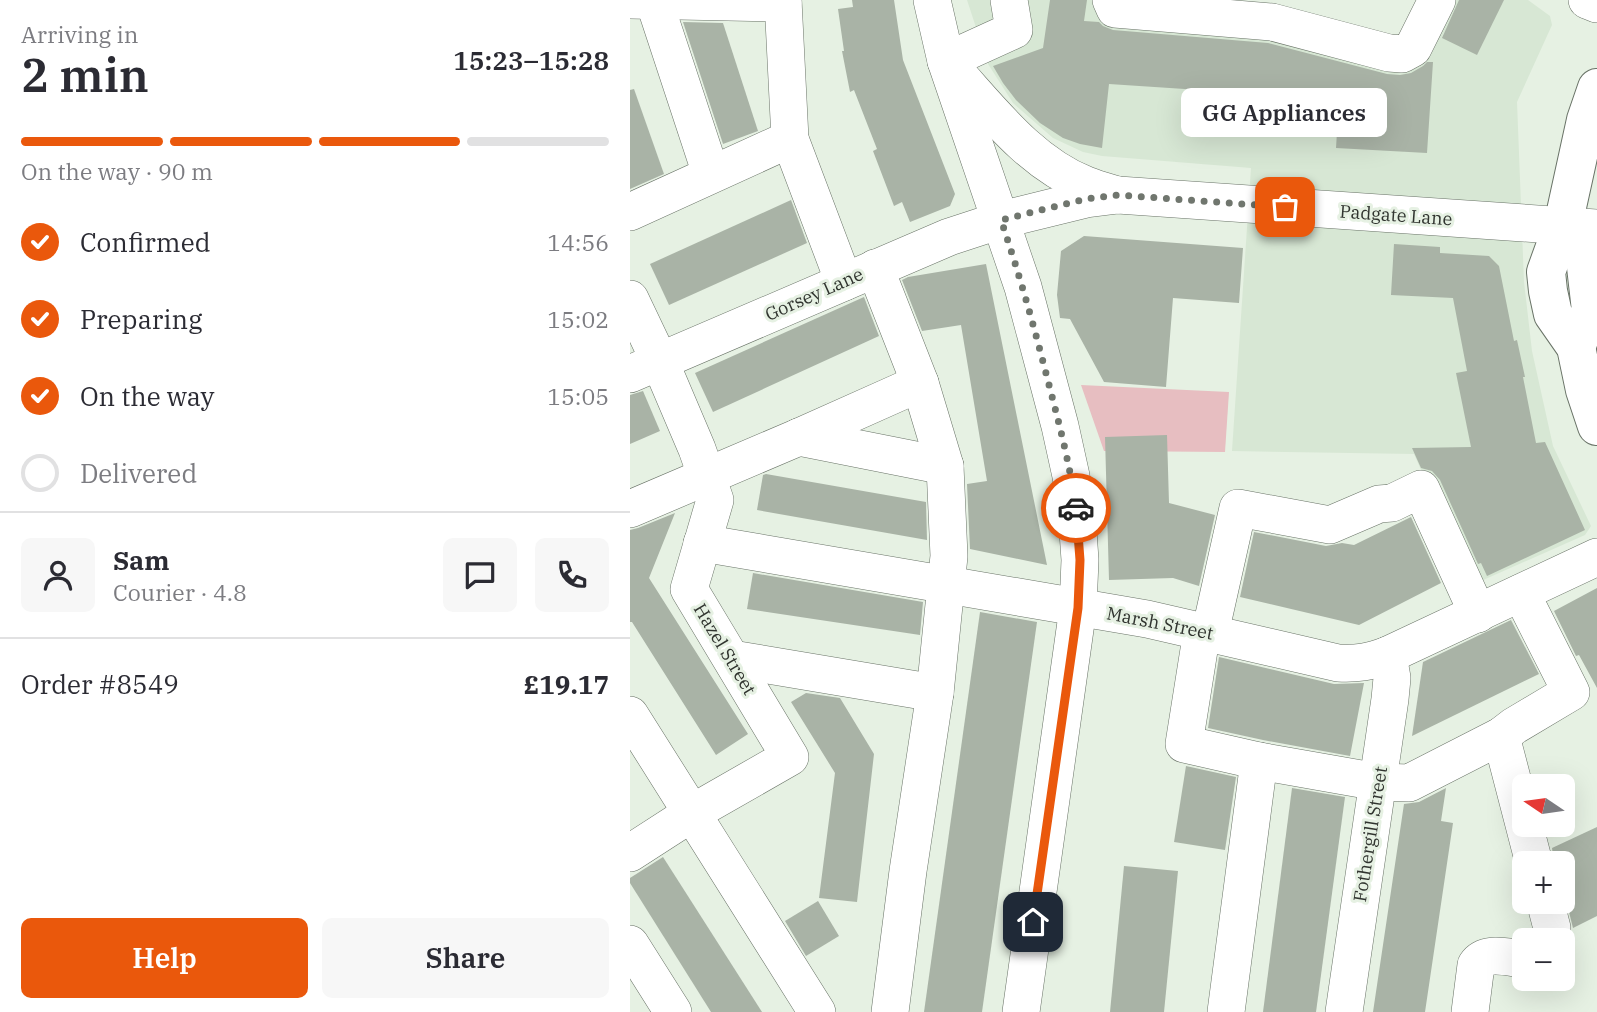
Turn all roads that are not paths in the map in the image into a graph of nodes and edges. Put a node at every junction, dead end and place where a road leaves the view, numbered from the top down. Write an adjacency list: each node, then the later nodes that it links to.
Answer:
1 (630, 0): 7 (street)
2 (932, 0): 10 (street)
3 (1009, 0): 10 (street)
4 (1111, 0): 5 (street)
5 (1437, 0)
6 (1587, 0): 9 (street)
7 (653, 1): 8 (street); 13 (street)
8 (783, 1): 12 (street)
9 (1597, 4)
10 (946, 61): 14 (street); 16 (street)
11 (1597, 88): 17 (main road)
12 (790, 139): 13 (street); 18 (street)
13 (711, 174): 15 (street)
14 (1118, 195): 16 (street, Padgate Lane); 17 (street, Padgate Lane)
15 (630, 212)
16 (1001, 220): 18 (street, Gorsey Lane); 31 (street)
17 (1580, 226): 22 (main road)
18 (859, 275): 20 (street, Gorsey Lane); 21 (street)
19 (630, 299): 20 (street, Hazel Street)
20 (645, 368): 25 (street, Hazel Street)
21 (919, 383): 23 (street); 24 (street)
22 (1597, 426)
23 (799, 437): 24 (street); 25 (street)
24 (945, 466): 29 (street)
25 (707, 476): 26 (street); 27 (street, Hazel Street)
26 (630, 509)
27 (702, 543): 29 (street, Marsh Street); 35 (street, Hazel Street)
28 (1597, 557): 30 (street, Marsh Street)
29 (946, 585): 31 (street, Marsh Street); 36 (street)
30 (1521, 593): 32 (street, Marsh Street); 38 (street)
31 (1078, 608): 33 (street, Marsh Street); 49 (street)
32 (1478, 614): 33 (street); 34 (street, Marsh Street)
33 (1206, 632): 34 (street, Marsh Street); 39 (street)
34 (1388, 655): 40 (street, Fothergill Street)
35 (732, 659): 36 (street); 41 (street, Hazel Street)
36 (935, 694): 48 (street)
37 (630, 715): 41 (street)
38 (1501, 736): 40 (street); 42 (street)
39 (1259, 761): 40 (street); 50 (street)
40 (1378, 782): 51 (street, Fothergill Street)
41 (692, 813): 43 (street, Hazel Street); 47 (street)
42 (1531, 851)
43 (630, 853)
44 (630, 944): 46 (street)
45 (1512, 958): 52 (street)
46 (673, 1012)
47 (817, 1012)
48 (890, 1012)
49 (1021, 1012)
50 (1226, 1012)
51 (1344, 1012)
52 (1470, 1012)

